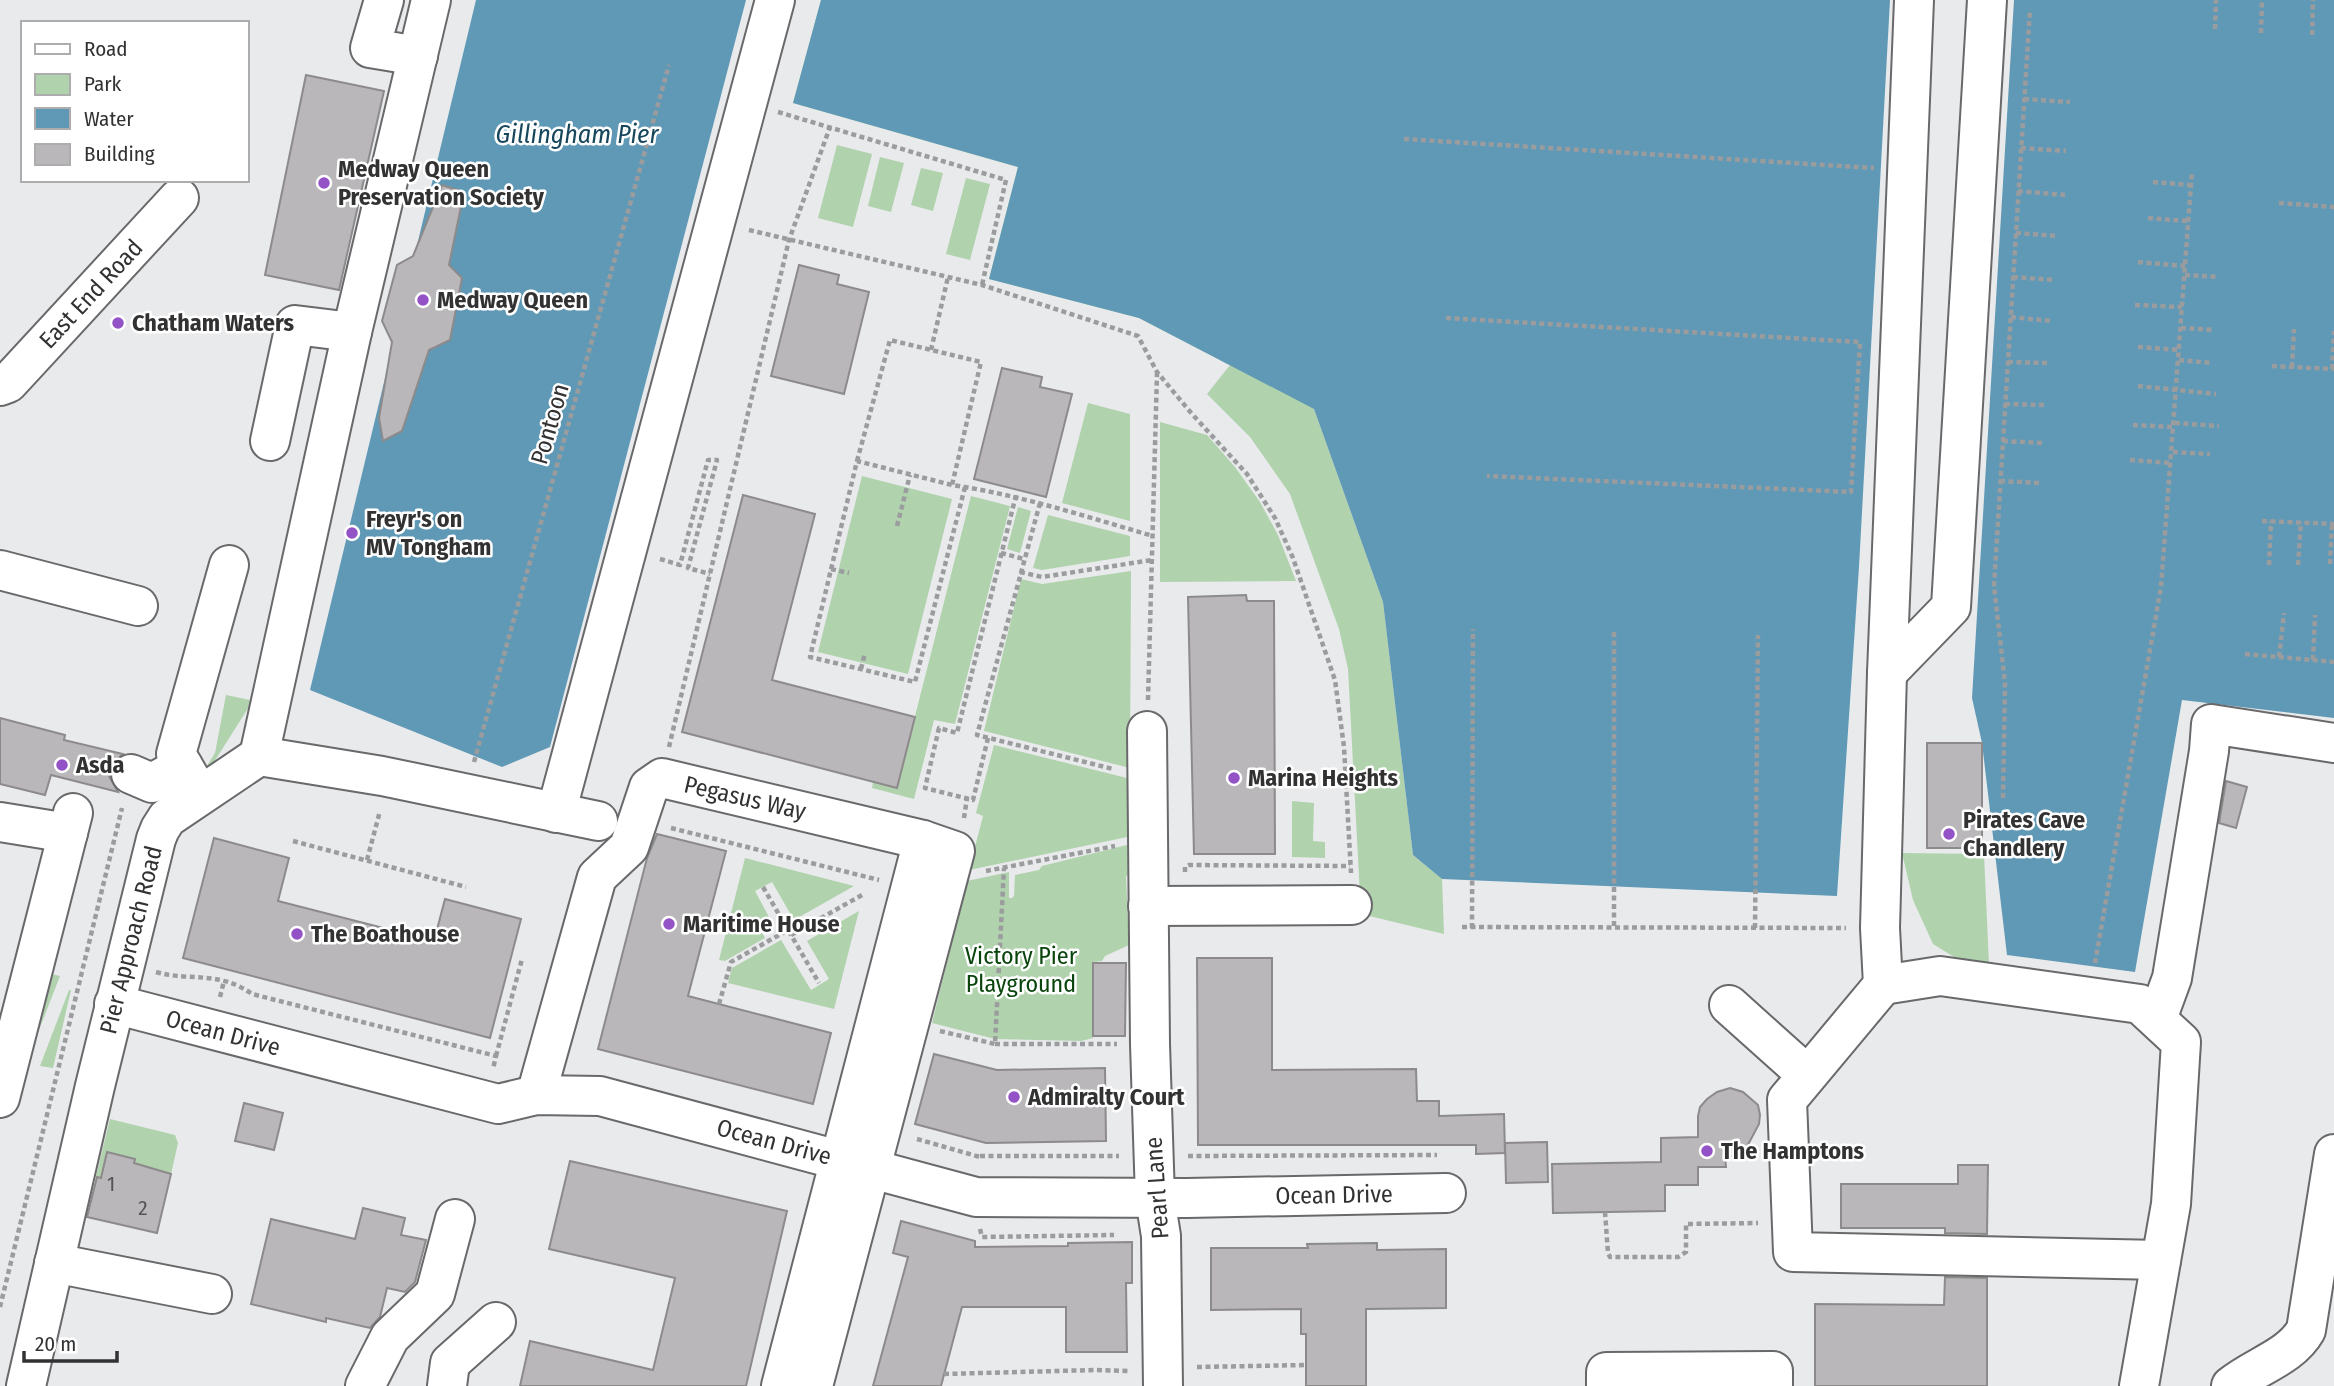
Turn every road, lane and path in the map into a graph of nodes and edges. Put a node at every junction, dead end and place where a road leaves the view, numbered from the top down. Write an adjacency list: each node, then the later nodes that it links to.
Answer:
1 (384, 0): 13 (street)
2 (431, 0): 13 (street)
3 (775, 0): 16 (street)
4 (1914, 0): 122 (street)
5 (1987, 0): 122 (street)
6 (2216, 0): 10 (path)
7 (2262, 0): 11 (path)
8 (2313, 0): 12 (path)
9 (2030, 9): 15 (path)
10 (2215, 29)
11 (2261, 33)
12 (2312, 35)
13 (418, 56): 54 (street)
14 (669, 65): 132 (path, Pontoon)
15 (2024, 99): 17 (path); 20 (path)
16 (747, 102): 18 (path); 32 (street)
17 (2070, 103)
18 (830, 127): 36 (path); 44 (path)
19 (1404, 139): 22 (path)
20 (2021, 148): 21 (path); 26 (path)
21 (2066, 151)
22 (1875, 155)
23 (2192, 171): 25 (path)
24 (2153, 182): 25 (path)
25 (2191, 185): 33 (path)
26 (2018, 191): 27 (path); 34 (path)
27 (2065, 195)
28 (179, 198): 66 (street, East End Road)
29 (2279, 203): 30 (path)
30 (2334, 206)
31 (2148, 218): 33 (path)
32 (715, 221): 36 (path); 97 (street)
33 (2188, 221): 38 (path)
34 (2016, 233): 35 (path); 41 (path)
35 (2057, 236)
36 (789, 240): 40 (path); 109 (path)
37 (2138, 262): 38 (path)
38 (2185, 267): 39 (path)
39 (2185, 275): 42 (path); 46 (path)
40 (948, 277): 44 (path); 56 (path)
41 (2013, 277): 43 (path); 47 (path)
42 (2218, 277)
43 (2055, 280)
44 (982, 285): 65 (path)
45 (2135, 305): 46 (path)
46 (2182, 307): 50 (path)
47 (2011, 317): 49 (path); 59 (path)
48 (1446, 318): 84 (path)
49 (2052, 321)
50 (2181, 328): 52 (path); 57 (path)
51 (2294, 329): 63 (path)
52 (2214, 330)
53 (2334, 331): 64 (path)
54 (352, 332): 75 (street); 126 (street)
55 (2138, 347): 57 (path)
56 (931, 350): 81 (path); 87 (path)
57 (2180, 350): 58 (path)
58 (2179, 360): 61 (path); 68 (path)
59 (2008, 362): 60 (path); 70 (path)
60 (2048, 363)
61 (2212, 363)
62 (2272, 366): 63 (path)
63 (2292, 367): 64 (path)
64 (2333, 369)
65 (1157, 372): 96 (path); 148 (path)
66 (0, 386)
67 (2138, 386): 68 (path)
68 (2177, 388): 69 (path); 73 (path)
69 (2216, 394)
70 (2005, 404): 71 (path); 76 (path)
71 (2046, 405)
72 (2133, 425): 73 (path)
73 (2174, 425): 74 (path); 78 (path)
74 (2219, 426)
75 (270, 441)
76 (2003, 441): 77 (path); 85 (path)
77 (2043, 443)
78 (2173, 452): 79 (path); 82 (path)
79 (2210, 454)
80 (2130, 460): 82 (path)
81 (857, 461): 83 (path); 105 (path)
82 (2172, 463): 157 (path)
83 (910, 475): 87 (path); 95 (path)
84 (1487, 476)
85 (2000, 481): 86 (path); 133 (path)
86 (2040, 483)
87 (952, 485): 88 (path)
88 (965, 487): 89 (path); 121 (path)
89 (1016, 495): 90 (path); 98 (path)
90 (1040, 503): 96 (path); 99 (path)
91 (2262, 521): 92 (path)
92 (2271, 521): 93 (path); 103 (path)
93 (2301, 522): 94 (path); 104 (path)
94 (2333, 524): 101 (path)
95 (897, 526)
96 (1153, 536): 100 (path)
97 (627, 549): 109 (path); 134 (street)
98 (1001, 553): 99 (path); 124 (path)
99 (1024, 559): 107 (path)
100 (1153, 560): 107 (path); 123 (path)
101 (2330, 564)
102 (229, 565): 131 (street)
103 (2269, 565)
104 (2298, 565)
105 (831, 569): 108 (path); 121 (path)
106 (0, 570): 110 (street)
107 (1020, 572): 124 (path)
108 (849, 573)
109 (710, 574): 129 (path)
110 (138, 606)
111 (2284, 613): 118 (path)
112 (2315, 615): 119 (path)
113 (1473, 629): 151 (path)
114 (1614, 632): 152 (path)
115 (1758, 635): 153 (path)
116 (865, 653): 121 (path)
117 (2245, 654): 118 (path)
118 (2279, 657): 119 (path)
119 (2313, 660): 120 (path)
120 (2334, 662)
121 (860, 669)
122 (1887, 673): 154 (street)
123 (1147, 731): 130 (street, Pearl Lane)
124 (988, 738): 130 (path)
125 (2334, 743): 167 (street)
126 (259, 756): 128 (street); 131 (street, Pier Approach Road)
127 (131, 774): 131 (street)
128 (389, 777): 132 (street); 141 (path)
129 (662, 778): 135 (street, Pegasus Way); 139 (street, Pegasus Way)
130 (1146, 778): 138 (street, Pearl Lane)
131 (191, 780): 163 (street, Pier Approach Road)
132 (466, 793): 134 (street)
133 (2003, 798)
134 (556, 813): 136 (street)
135 (639, 820): 146 (path); 176 (street, Pegasus Way)
136 (598, 821)
137 (0, 822): 166 (street)
138 (1146, 839): 142 (path); 149 (street, Pearl Lane)
139 (923, 840): 146 (street, Pegasus Way); 183 (street, Pegasus Way)
140 (293, 841): 141 (path)
141 (367, 860): 144 (path)
142 (1004, 867): 143 (path); 169 (path)
143 (981, 873)
144 (466, 887)
145 (764, 887): 155 (path)
146 (911, 889): 183 (street, Pegasus Way)
147 (862, 895): 155 (path)
148 (1352, 905): 149 (street)
149 (1148, 906): 170 (street, Pearl Lane)
150 (1462, 927): 152 (path)
151 (1472, 928)
152 (1614, 928): 153 (path)
153 (1755, 928): 154 (path)
154 (1880, 928): 161 (street)
155 (789, 933): 160 (path); 164 (path)
156 (522, 959): 171 (path)
157 (2095, 963)
158 (166, 975): 159 (path)
159 (224, 981): 162 (path); 171 (path)
160 (819, 983)
161 (1883, 985): 167 (street); 172 (street)
162 (219, 1000)
163 (114, 1004): 178 (street, Ocean Drive); 190 (street, Pier Approach Road)
164 (719, 1004)
165 (1729, 1005): 172 (street)
166 (9, 1019): 177 (street)
167 (2157, 1019): 189 (street)
168 (934, 1030): 169 (path)
169 (995, 1044): 170 (path)
170 (1150, 1044): 182 (street, Pearl Lane)
171 (496, 1056): 178 (path)
172 (1807, 1075): 188 (street)
173 (47, 1076): 175 (path)
174 (45, 1087): 175 (path)
175 (53, 1089): 192 (path)
176 (536, 1095): 178 (street, Ocean Drive); 183 (street, Ocean Drive)
177 (0, 1098)
178 (485, 1101)
179 (1437, 1154): 182 (path)
180 (2334, 1154): 194 (street)
181 (980, 1156): 182 (path)
182 (1154, 1156): 185 (street, Pearl Lane)
183 (855, 1164): 185 (street, Ocean Drive); 202 (street, Pegasus Way); 203 (street, Pegasus Way)
184 (1447, 1192): 185 (street, Ocean Drive)
185 (1155, 1198): 197 (street, Pearl Lane)
186 (1605, 1212): 188 (path)
187 (455, 1219): 200 (street)
188 (1792, 1223): 189 (street)
189 (2161, 1260): 206 (street)
190 (54, 1263): 191 (street); 199 (street, Pier Approach Road)
191 (212, 1294)
192 (0, 1307)
193 (496, 1322): 201 (street)
194 (2320, 1332): 207 (street)
195 (1306, 1365): 197 (path)
196 (944, 1374): 197 (path)
197 (1163, 1379)
198 (1680, 1379): 204 (street); 205 (street)
199 (26, 1386)
200 (365, 1386)
201 (447, 1386)
202 (781, 1386)
203 (813, 1386)
204 (1606, 1386)
205 (1773, 1386)
206 (2139, 1386)
207 (2231, 1386)

